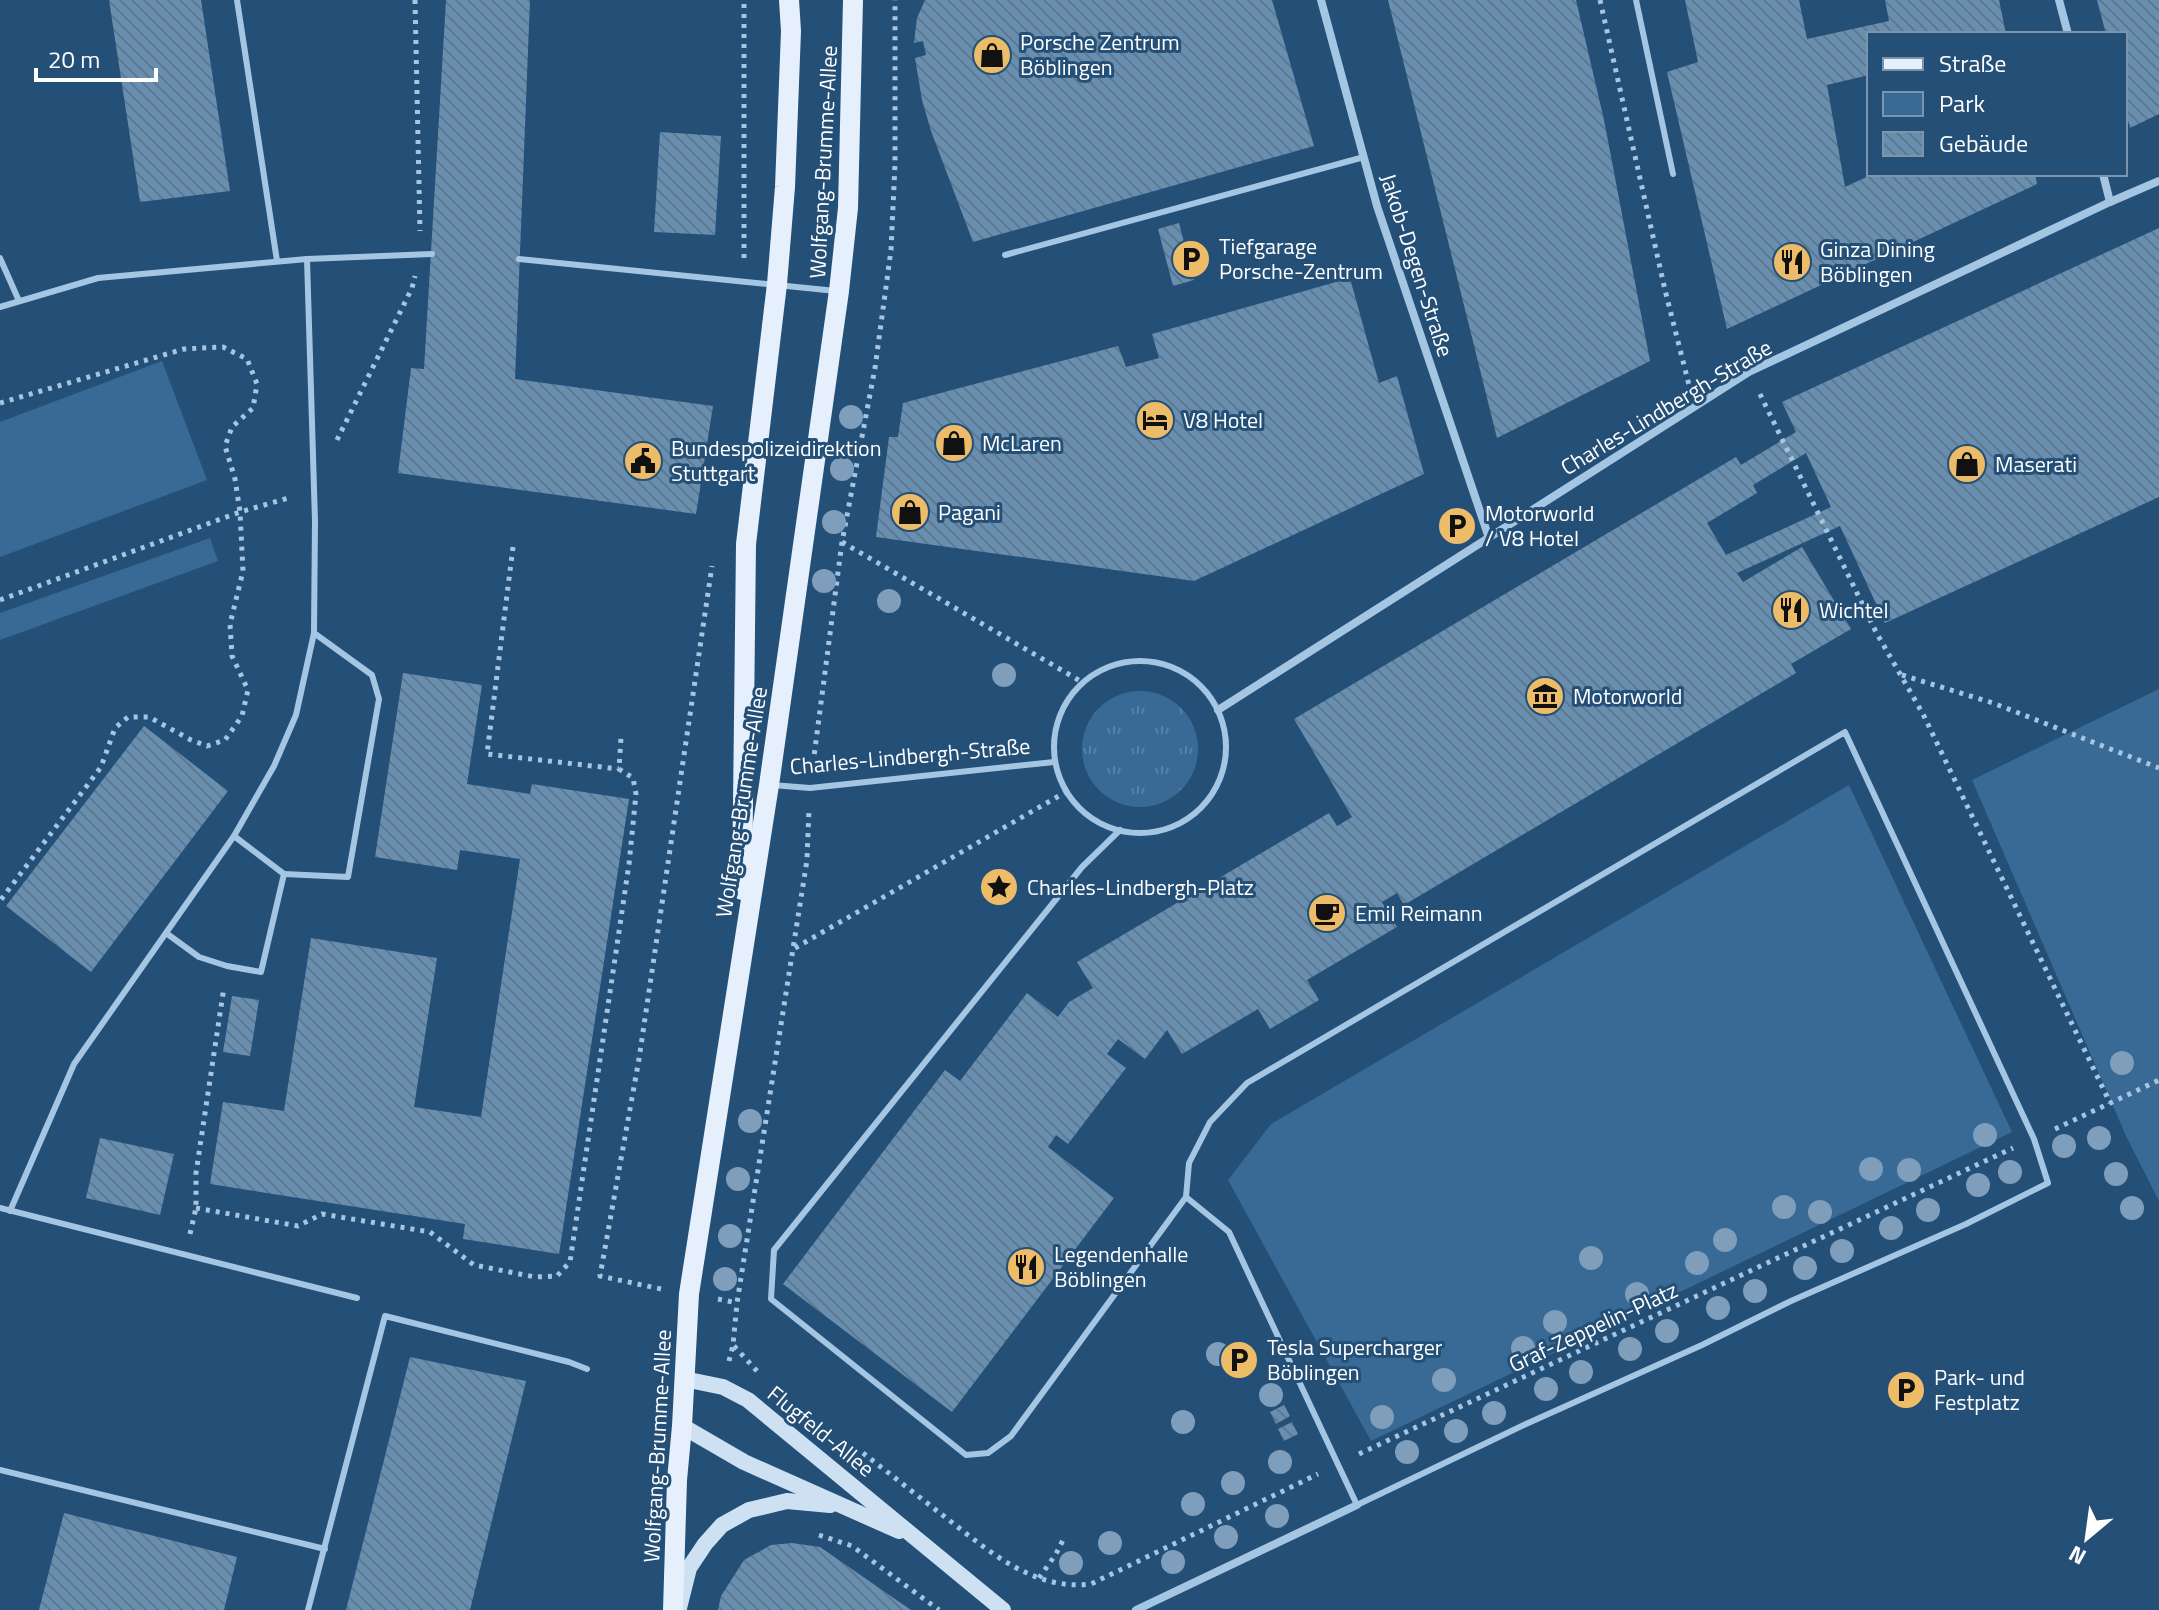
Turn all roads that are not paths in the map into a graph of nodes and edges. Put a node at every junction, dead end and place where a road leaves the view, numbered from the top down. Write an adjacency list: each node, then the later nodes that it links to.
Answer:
1 (237, 0): 18 (lane)
2 (789, 0): 19 (main road, Wolfgang-Brumme-Allee)
3 (853, 0): 20 (main road, Wolfgang-Brumme-Allee)
4 (1321, 0): 8 (street, Jakob-Degen-Straße)
5 (1636, 0): 9 (lane)
6 (2059, 0): 7 (street)
7 (2067, 32)
8 (1364, 157): 14 (lane); 23 (street, Jakob-Degen-Straße)
9 (1673, 174)
10 (2104, 176): 12 (street)
11 (2159, 181): 12 (street, Charles-Lindbergh-Straße)
12 (2110, 202): 23 (street, Charles-Lindbergh-Straße)
13 (432, 254): 16 (lane)
14 (1005, 255)
15 (0, 258): 21 (lane)
16 (307, 259): 18 (lane); 24 (lane)
17 (519, 259): 19 (lane)
18 (277, 261): 21 (lane)
19 (777, 284): 20 (lane); 32 (main road, Wolfgang-Brumme-Allee)
20 (839, 291): 27 (main road, Wolfgang-Brumme-Allee)
21 (19, 301): 22 (lane)
22 (0, 307)
23 (1489, 538): 25 (street, Charles-Lindbergh-Straße)
24 (314, 633): 29 (lane); 30 (lane)
25 (1218, 710): 26 (lane, Charles-Lindbergh-Straße); 28 (lane, Charles-Lindbergh-Straße)
26 (1054, 762): 27 (lane, Charles-Lindbergh-Straße); 28 (lane, Charles-Lindbergh-Straße)
27 (769, 785): 32 (main road, Wolfgang-Brumme-Allee)
28 (1120, 830): 33 (lane)
29 (234, 836): 30 (lane); 31 (lane)
30 (284, 874): 31 (lane)
31 (166, 933): 35 (lane)
32 (741, 961): 38 (main road, Wolfgang-Brumme-Allee)
33 (1186, 1197): 41 (lane); 41 (lane)
34 (0, 1208): 35 (lane)
35 (10, 1211): 36 (lane)
36 (357, 1298)
37 (587, 1369): 44 (lane)
38 (684, 1379): 39 (main road, Wolfgang-Brumme-Allee); 43 (main road, Flugfeld-Allee)
39 (682, 1426): 42 (main road, Flugfeld-Allee); 46 (main road, Wolfgang-Brumme-Allee)
40 (0, 1470): 44 (lane)
41 (1357, 1505): 48 (street)
42 (843, 1506): 43 (main road, Flugfeld-Allee); 46 (main road)
43 (919, 1539): 47 (main road, Flugfeld-Allee)
44 (325, 1549): 45 (lane)
45 (308, 1610)
46 (676, 1610)
47 (1003, 1610)
48 (1136, 1610)

